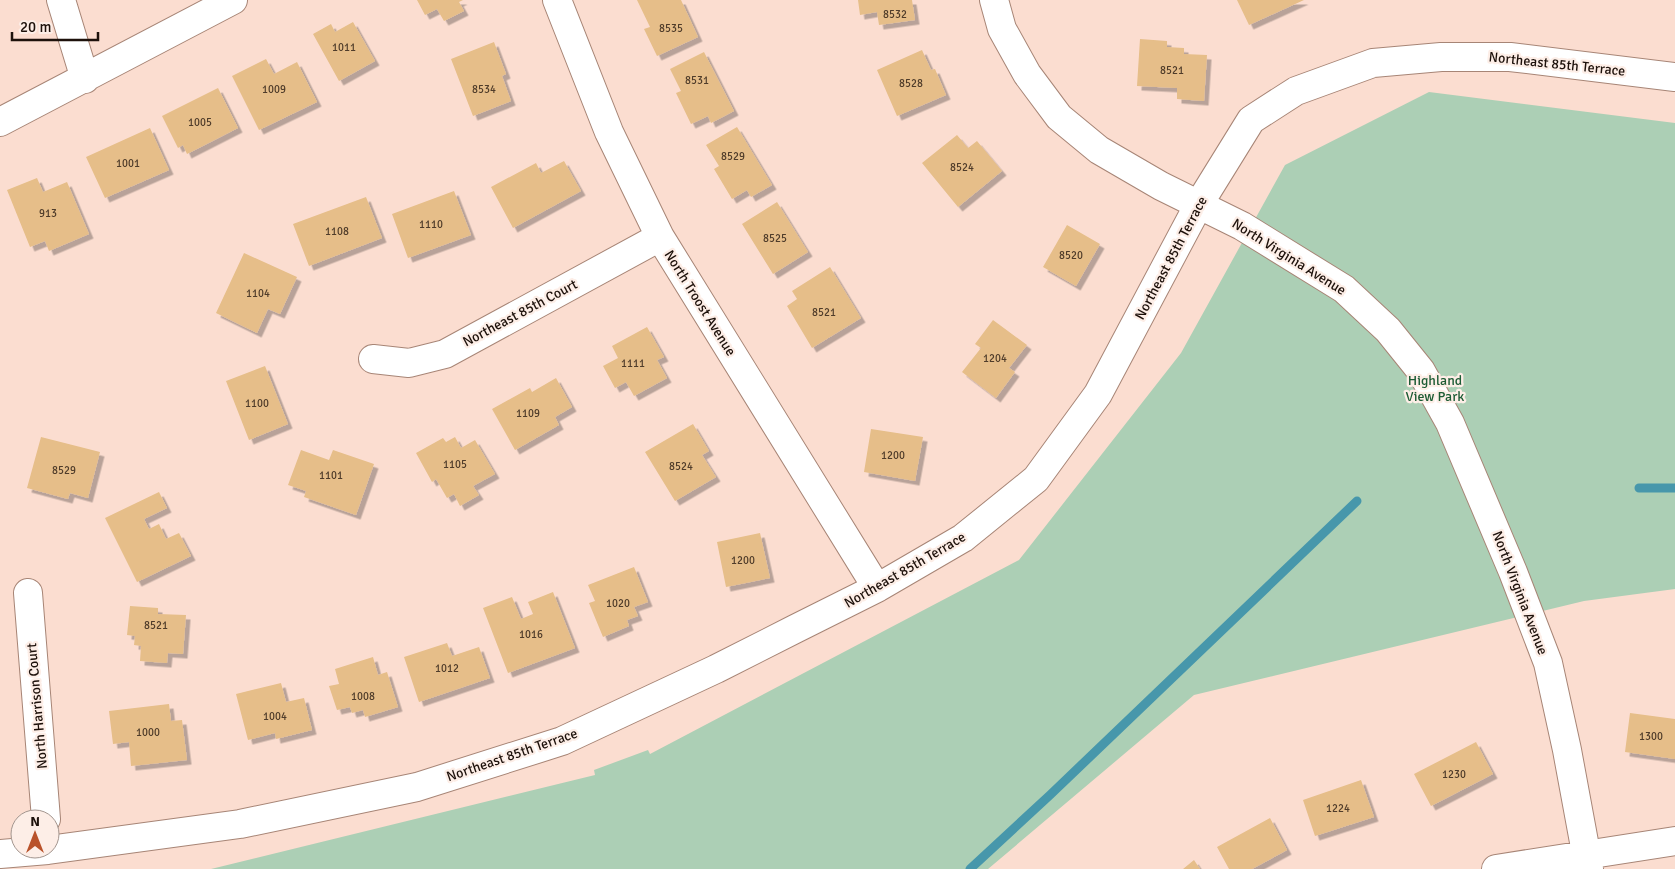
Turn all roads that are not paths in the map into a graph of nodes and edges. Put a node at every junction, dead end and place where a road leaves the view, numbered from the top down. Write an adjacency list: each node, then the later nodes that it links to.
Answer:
1 (61, 0): 6 (street)
2 (233, 0): 6 (street)
3 (557, 0): 9 (street, North Troost Avenue)
4 (994, 0): 8 (street, North Virginia Avenue)
5 (1675, 77): 8 (street, Northeast 85th Terrace)
6 (85, 79): 7 (street)
7 (0, 122)
8 (1198, 204): 11 (street, Northeast 85th Terrace); 16 (street, North Virginia Avenue)
9 (660, 237): 10 (street, Northeast 85th Court); 11 (street, North Troost Avenue)
10 (373, 359)
11 (877, 588): 15 (street, Northeast 85th Terrace)
12 (28, 593): 13 (street, North Harrison Court)
13 (45, 809)
14 (1675, 841): 16 (street)
15 (60, 847)
16 (1588, 861): 17 (street)
17 (1496, 869)

